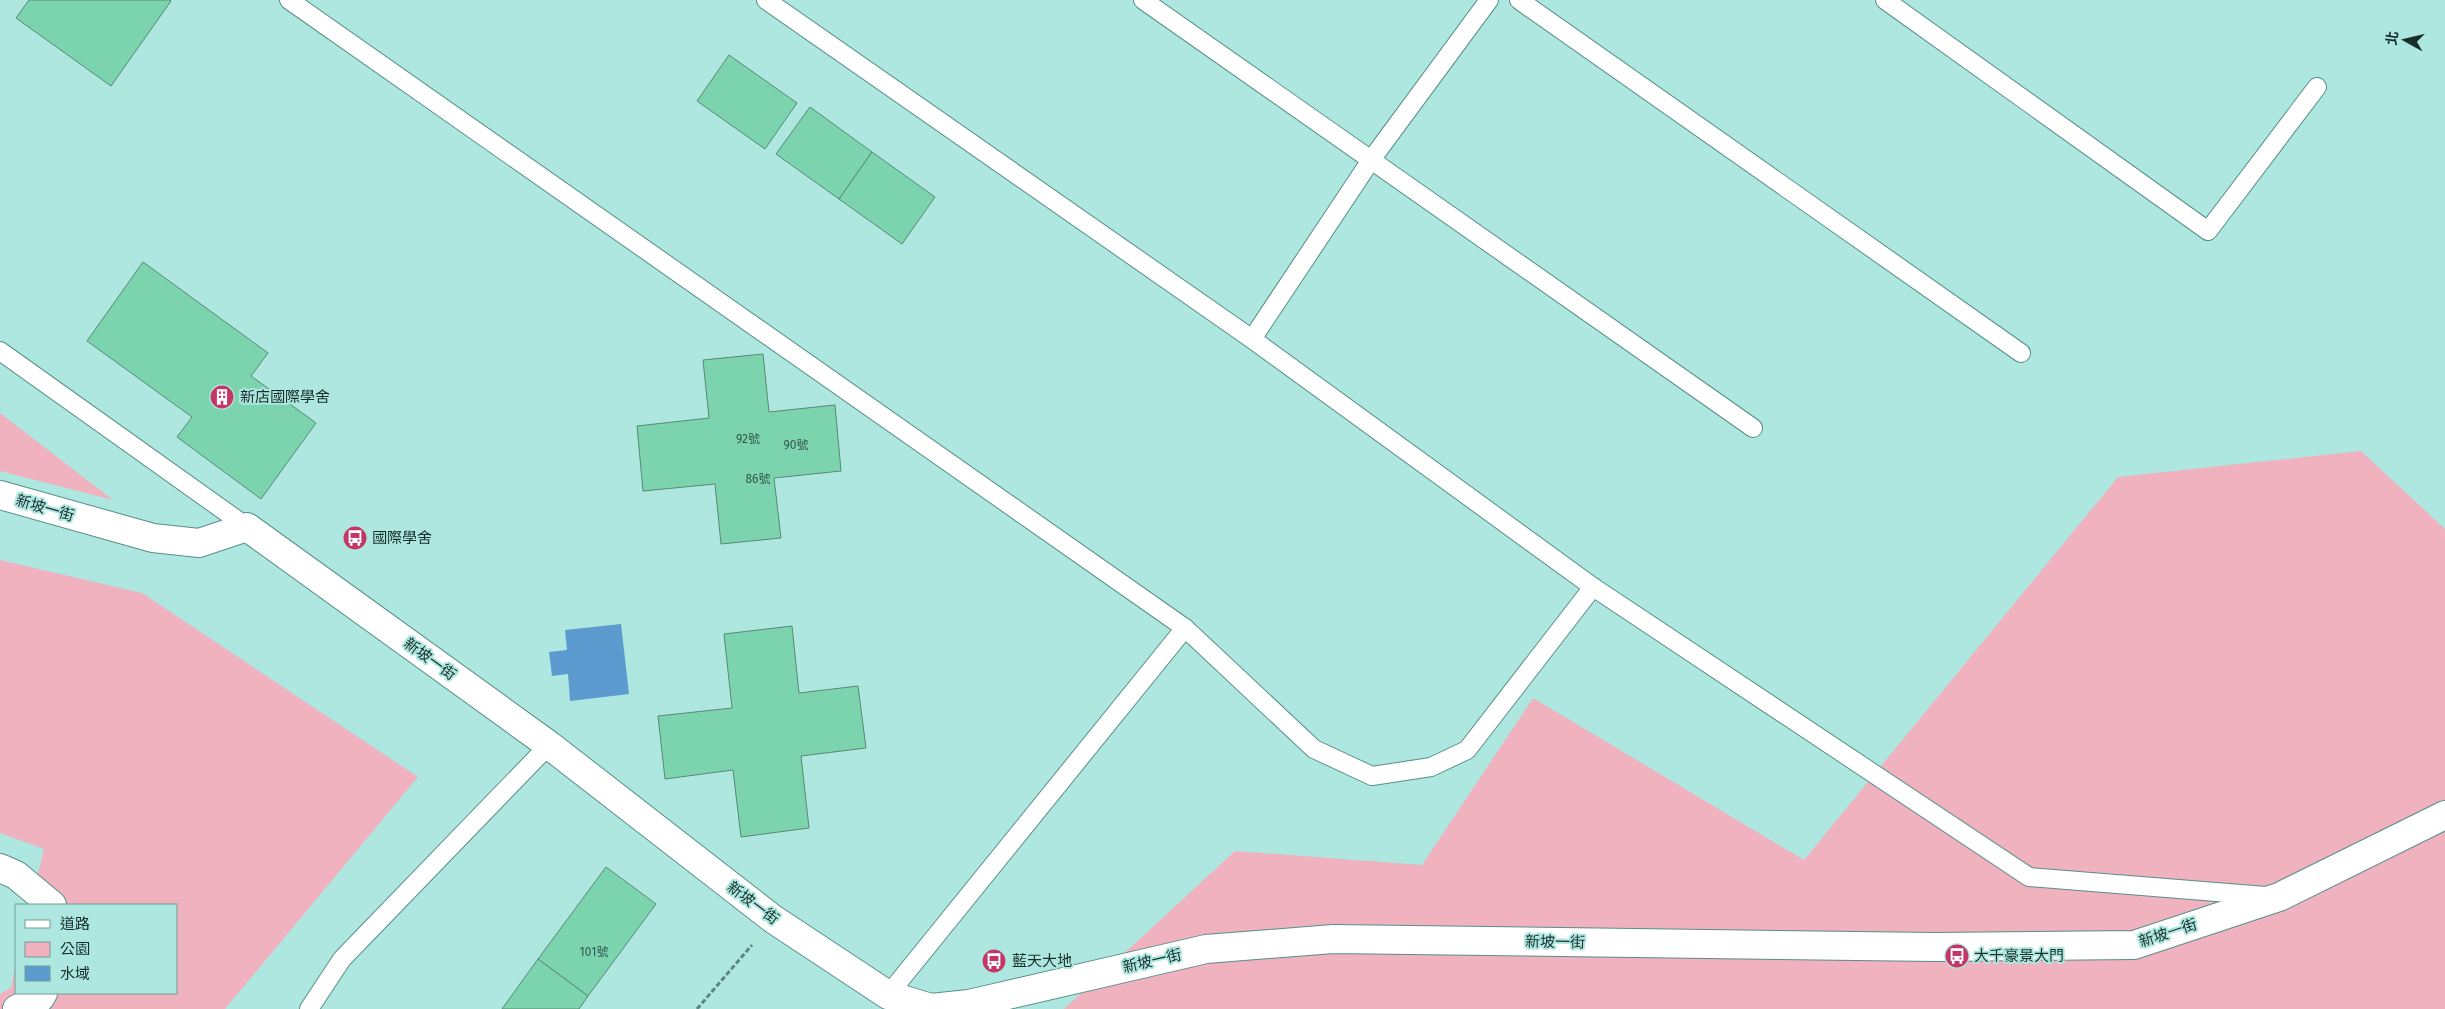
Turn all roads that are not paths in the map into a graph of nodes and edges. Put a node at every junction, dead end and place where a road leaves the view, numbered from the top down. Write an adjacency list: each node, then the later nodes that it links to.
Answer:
1 (289, 0): 16 (lane)
2 (766, 0): 9 (lane)
3 (1143, 0): 8 (lane)
4 (1489, 0): 8 (lane)
5 (1519, 0): 11 (lane)
6 (1885, 0): 7 (lane)
7 (2316, 88)
8 (1371, 160): 9 (lane); 12 (lane)
9 (1252, 339): 15 (lane)
10 (0, 351): 14 (lane)
11 (2021, 352)
12 (1753, 428)
13 (0, 495): 14 (street, 新坡一街)
14 (247, 526): 17 (street, 新坡一街)
15 (1593, 587): 16 (lane); 20 (lane)
16 (1185, 628): 23 (lane)
17 (549, 744): 23 (street, 新坡一街); 25 (lane)
18 (2445, 815): 20 (street, 新坡一街)
19 (0, 868): 21 (street)
20 (2279, 897): 23 (street, 新坡一街)
21 (51, 904)
22 (42, 994): 24 (street)
23 (888, 995)
24 (17, 1009)
25 (309, 1009)

